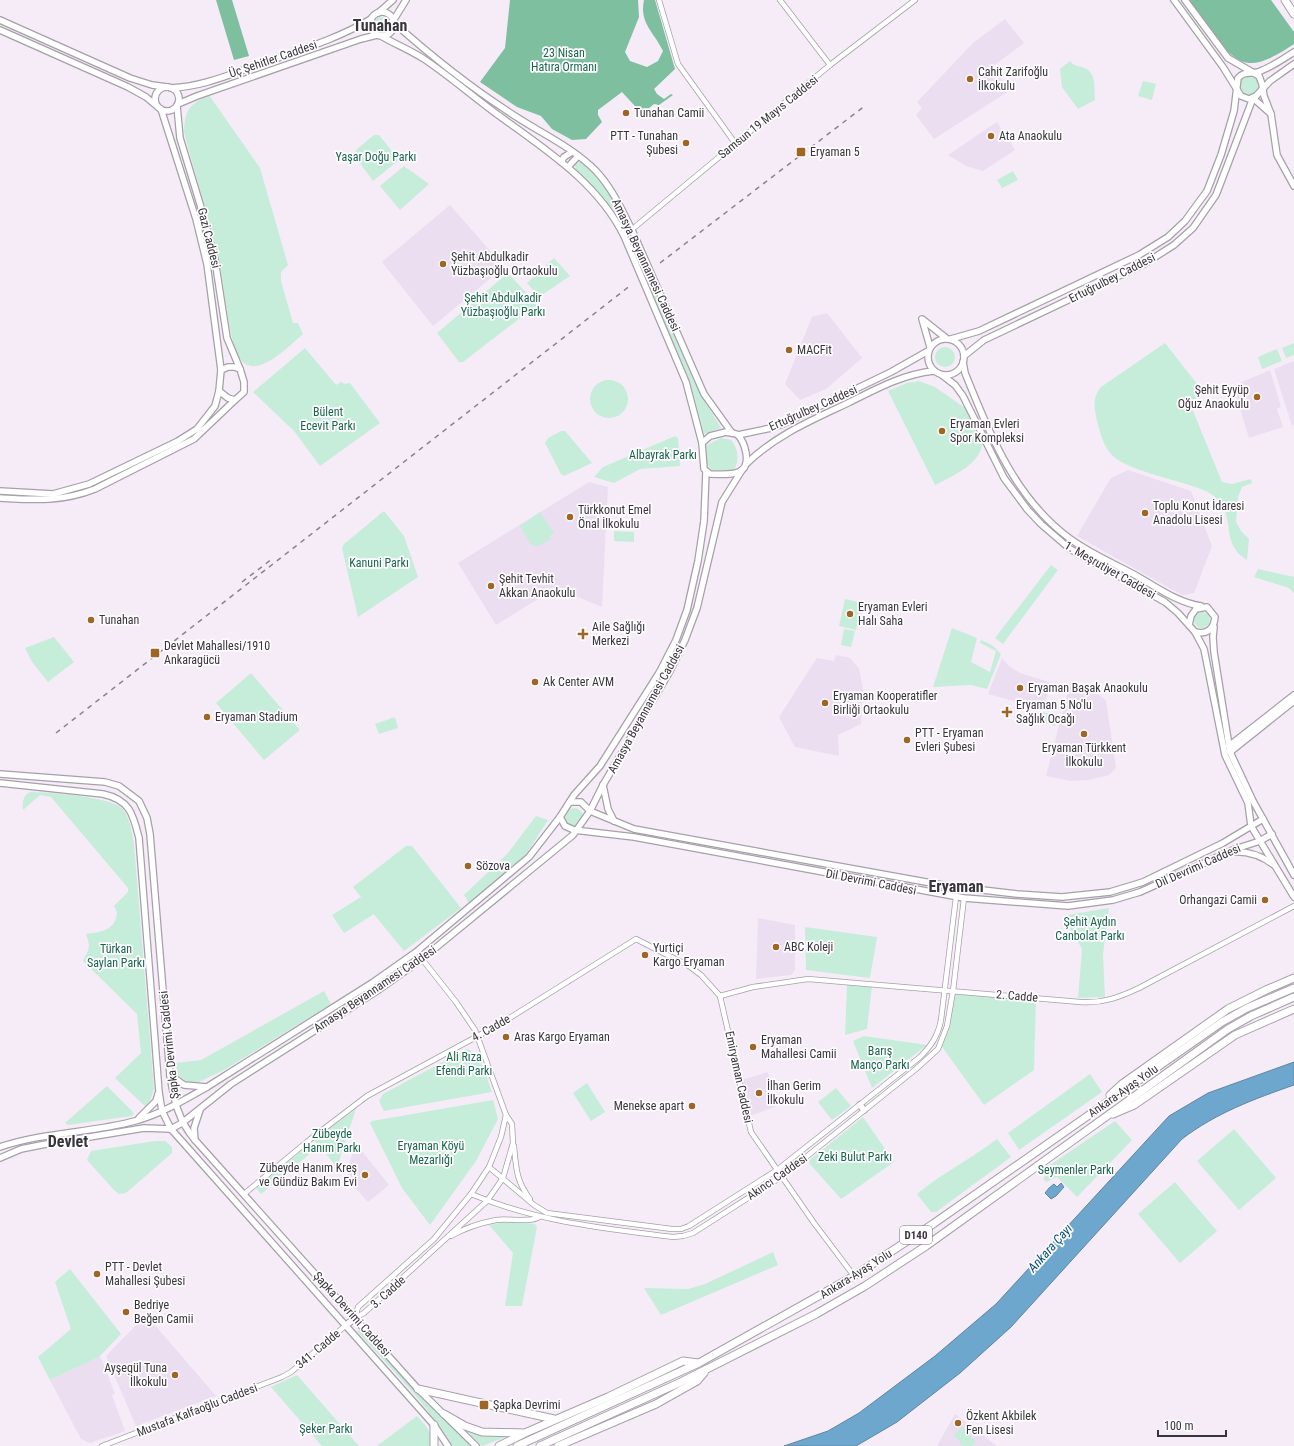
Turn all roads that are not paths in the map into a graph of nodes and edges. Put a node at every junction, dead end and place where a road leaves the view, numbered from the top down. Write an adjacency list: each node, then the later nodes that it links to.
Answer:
1 (392, 0): 9 (main road)
2 (406, 0): 13 (main road)
3 (659, 0): 27 (street)
4 (780, 0): 18 (street)
5 (915, 0): 18 (street, Samsun 19 Mayıs Caddesi)
6 (1174, 0): 22 (main road)
7 (1185, 0): 19 (main road)
8 (1285, 0): 10 (highway)
9 (377, 13): 11 (main road); 13 (main road)
10 (1294, 14)
11 (371, 19): 15 (main road); 20 (main road, Üç Şehitler Caddesi)
12 (0, 20): 20 (main road, Üç Şehitler Caddesi)
13 (393, 22): 15 (main road); 28 (main road, Amasya Beyannamesi Caddesi)
14 (0, 30): 25 (main road)
15 (379, 36): 24 (main road, Üç Şehitler Caddesi); 30 (main road, Amasya Beyannamesi Caddesi)
16 (1294, 52): 19 (main road, Ertuğrulbey Caddesi)
17 (1294, 64): 21 (main road, Ertuğrulbey Caddesi)
18 (830, 66): 27 (street, Samsun 19 Mayıs Caddesi)
19 (1252, 72): 21 (main road); 22 (main road, Ertuğrulbey Caddesi)
20 (169, 87): 24 (main road); 25 (main road)
21 (1262, 88): 23 (main road, Ertuğrulbey Caddesi); 26 (main road)
22 (1237, 90): 23 (main road); 35 (main road, Ertuğrulbey Caddesi)
23 (1253, 98): 26 (main road); 37 (main road, Ertuğrulbey Caddesi)
24 (177, 105): 25 (main road); 39 (main road, Gazi Caddesi)
25 (159, 108): 40 (main road, Gazi Caddesi)
26 (1271, 114): 32 (main road)
27 (735, 144): 33 (street, Samsun 19 Mayıs Caddesi)
28 (572, 152): 29 (main road, Amasya Beyannamesi Caddesi); 30 (main road)
29 (578, 156): 31 (main road); 33 (main road, Amasya Beyannamesi Caddesi)
30 (561, 162): 31 (main road, Amasya Beyannamesi Caddesi)
31 (568, 167): 34 (main road, Amasya Beyannamesi Caddesi)
32 (1294, 186)
33 (632, 230): 34 (street, Samsun 19 Mayıs Caddesi); 45 (main road, Amasya Beyannamesi Caddesi)
34 (624, 236): 46 (main road, Amasya Beyannamesi Caddesi)
35 (948, 338): 36 (main road); 36 (main road); 37 (main road)
36 (929, 349): 41 (main road); 45 (main road, Ertuğrulbey Caddesi)
37 (964, 356): 38 (main road)
38 (963, 362): 42 (main road); 53 (main road, 1. Meşrutiyet Caddesi)
39 (240, 369): 40 (main road); 44 (main road)
40 (221, 370): 43 (main road)
41 (934, 371): 42 (main road); 47 (main road, Ertuğrulbey Caddesi)
42 (942, 375): 55 (main road, 1. Meşrutiyet Caddesi)
43 (219, 391): 44 (main road); 51 (main road)
44 (236, 400): 51 (main road)
45 (735, 434): 46 (main road); 47 (main road)
46 (702, 443): 49 (main road)
47 (746, 464): 48 (main road)
48 (742, 470): 49 (main road); 64 (main road, Amasya Beyannamesi Caddesi)
49 (706, 472): 65 (main road, Amasya Beyannamesi Caddesi)
50 (0, 491): 51 (main road)
51 (69, 494): 52 (main road)
52 (0, 498)
53 (1203, 607): 54 (main road); 55 (main road)
54 (1215, 624): 56 (main road); 59 (main road)
55 (1189, 625): 56 (main road)
56 (1195, 632): 70 (main road)
57 (1294, 695): 59 (main road)
58 (1294, 701): 59 (main road)
59 (1230, 749): 68 (main road)
60 (0, 774): 61 (main road, Şapka Devrimi Caddesi)
61 (18, 776): 63 (main road); 94 (main road, Şapka Devrimi Caddesi)
62 (0, 783): 63 (main road, Şapka Devrimi Caddesi)
63 (18, 785): 96 (main road, Şapka Devrimi Caddesi)
64 (602, 785): 66 (main road, Amasya Beyannamesi Caddesi); 69 (main road)
65 (570, 802): 66 (main road); 67 (main road)
66 (590, 811): 69 (main road, Dil Devrimi Caddesi); 71 (main road)
67 (560, 817): 71 (main road); 95 (main road, Amasya Beyannamesi Caddesi)
68 (1263, 819): 70 (main road, Dil Devrimi Caddesi); 72 (main road)
69 (614, 821): 77 (main road, Dil Devrimi Caddesi)
70 (1251, 826): 73 (main road); 78 (main road, Dil Devrimi Caddesi)
71 (579, 829): 79 (main road, Dil Devrimi Caddesi); 85 (main road, Amasya Beyannamesi Caddesi)
72 (1272, 834): 73 (main road, Dil Devrimi Caddesi); 76 (main road)
73 (1260, 841): 74 (main road, Dil Devrimi Caddesi); 75 (main road)
74 (1228, 852): 75 (main road); 82 (main road, Dil Devrimi Caddesi)
75 (1278, 868): 81 (main road)
76 (1294, 875)
77 (948, 886): 78 (main road, Dil Devrimi Caddesi); 79 (main road)
78 (965, 888): 82 (main road)
79 (947, 896): 80 (main road, Dil Devrimi Caddesi)
80 (956, 897): 82 (main road, Dil Devrimi Caddesi); 88 (street, Akıncı Caddesi)
81 (1294, 897)
82 (964, 898): 89 (street, Akıncı Caddesi)
83 (1294, 906): 89 (street, 2. Cadde)
84 (636, 939): 90 (street, Emiryaman Caddesi); 93 (street, 4. Cadde)
85 (422, 959): 93 (street, 3. Cadde); 99 (main road, Amasya Beyannamesi Caddesi)
86 (1294, 978): 100 (highway)
87 (1294, 988): 100 (highway, Ankara-Ayaş Yolu / D140)
88 (946, 990): 89 (street, 2. Cadde); 90 (street, 2. Cadde); 98 (street, Akıncı Caddesi)
89 (953, 991): 102 (street, Akıncı Caddesi)
90 (720, 996): 113 (street, Emiryaman Caddesi)
91 (1294, 998): 104 (highway, Ankara-Ayaş Yolu / D140)
92 (1294, 1009): 104 (highway)
93 (477, 1035): 103 (street, 3. Cadde); 116 (street, 4. Cadde)
94 (170, 1075): 95 (main road); 97 (main road, Şapka Devrimi Caddesi)
95 (207, 1087): 97 (main road, Amasya Beyannamesi Caddesi)
96 (159, 1092): 101 (main road, Şapka Devrimi Caddesi); 105 (main road)
97 (175, 1105): 101 (main road, Amasya Beyannamesi Caddesi); 106 (main road, Şapka Devrimi Caddesi)
98 (860, 1105): 102 (main road); 113 (street, Akıncı Caddesi)
99 (201, 1107): 106 (main road, Amasya Beyannamesi Caddesi); 108 (main road)
100 (1096, 1109): 126 (highway, Ankara-Ayaş Yolu / D140)
101 (162, 1110): 105 (main road, Amasya Beyannamesi Caddesi); 107 (main road, Şapka Devrimi Caddesi)
102 (864, 1110): 114 (street, Akıncı Caddesi)
103 (506, 1115): 109 (street, 3. Cadde); 112 (street, 3. Cadde)
104 (1102, 1119): 130 (highway, Ankara-Ayaş Yolu / D140)
105 (135, 1121): 110 (main road, Amasya Beyannamesi Caddesi)
106 (182, 1123): 107 (main road, Amasya Beyannamesi Caddesi); 108 (main road, Şapka Devrimi Caddesi)
107 (171, 1129): 111 (main road); 128 (main road, Şapka Devrimi Caddesi)
108 (195, 1140): 116 (main road, Şapka Devrimi Caddesi)
109 (513, 1143): 115 (street, 3. Cadde); 119 (street)
110 (0, 1147)
111 (0, 1158)
112 (489, 1167): 115 (street, Akıncı Caddesi); 117 (street, 3. Cadde)
113 (777, 1170): 114 (street, Emiryaman Caddesi); 121 (street, Akıncı Caddesi)
114 (781, 1177): 122 (street, Akıncı Caddesi); 126 (street, Emiryaman Caddesi)
115 (503, 1178): 118 (street, 3. Cadde); 119 (street, Akıncı Caddesi)
116 (244, 1194): 127 (main road, Şapka Devrimi Caddesi)
117 (471, 1194): 118 (street, Akıncı Caddesi); 124 (street, 3. Cadde)
118 (487, 1201): 120 (street, Akıncı Caddesi); 123 (street, 3. Cadde)
119 (534, 1205): 121 (street, Akıncı Caddesi)
120 (539, 1217): 122 (street, Akıncı Caddesi); 123 (street)
121 (588, 1220): 122 (street)
122 (587, 1226)
123 (445, 1240): 125 (street, 3. Cadde)
124 (411, 1260): 125 (street); 127 (street, 3. Cadde)
125 (416, 1266): 127 (street, 3. Cadde)
126 (854, 1276): 129 (highway, Ankara-Ayaş Yolu / D140)
127 (355, 1318): 128 (main road); 132 (main road, Şapka Devrimi Caddesi)
128 (345, 1326): 131 (street, 341. Cadde); 135 (main road, Şapka Devrimi Caddesi)
129 (699, 1363): 134 (highway); 142 (highway, Ankara-Ayaş Yolu / D140)
130 (710, 1367): 143 (highway, Ankara-Ayaş Yolu / D140); 144 (highway)
131 (291, 1372): 138 (street, Mustafa Kalfaoğlu Caddesi)
132 (418, 1389): 133 (main road, Şapka Devrimi Caddesi); 134 (highway)
133 (444, 1414): 136 (highway); 141 (main road, Şapka Devrimi Caddesi)
134 (555, 1420): 136 (highway)
135 (434, 1426): 139 (highway); 140 (main road, Şapka Devrimi Caddesi)
136 (525, 1433): 137 (highway)
137 (499, 1445)
138 (102, 1446)
139 (434, 1446)
140 (448, 1446)
141 (476, 1446)
142 (517, 1446)
143 (540, 1446)
144 (558, 1446)

